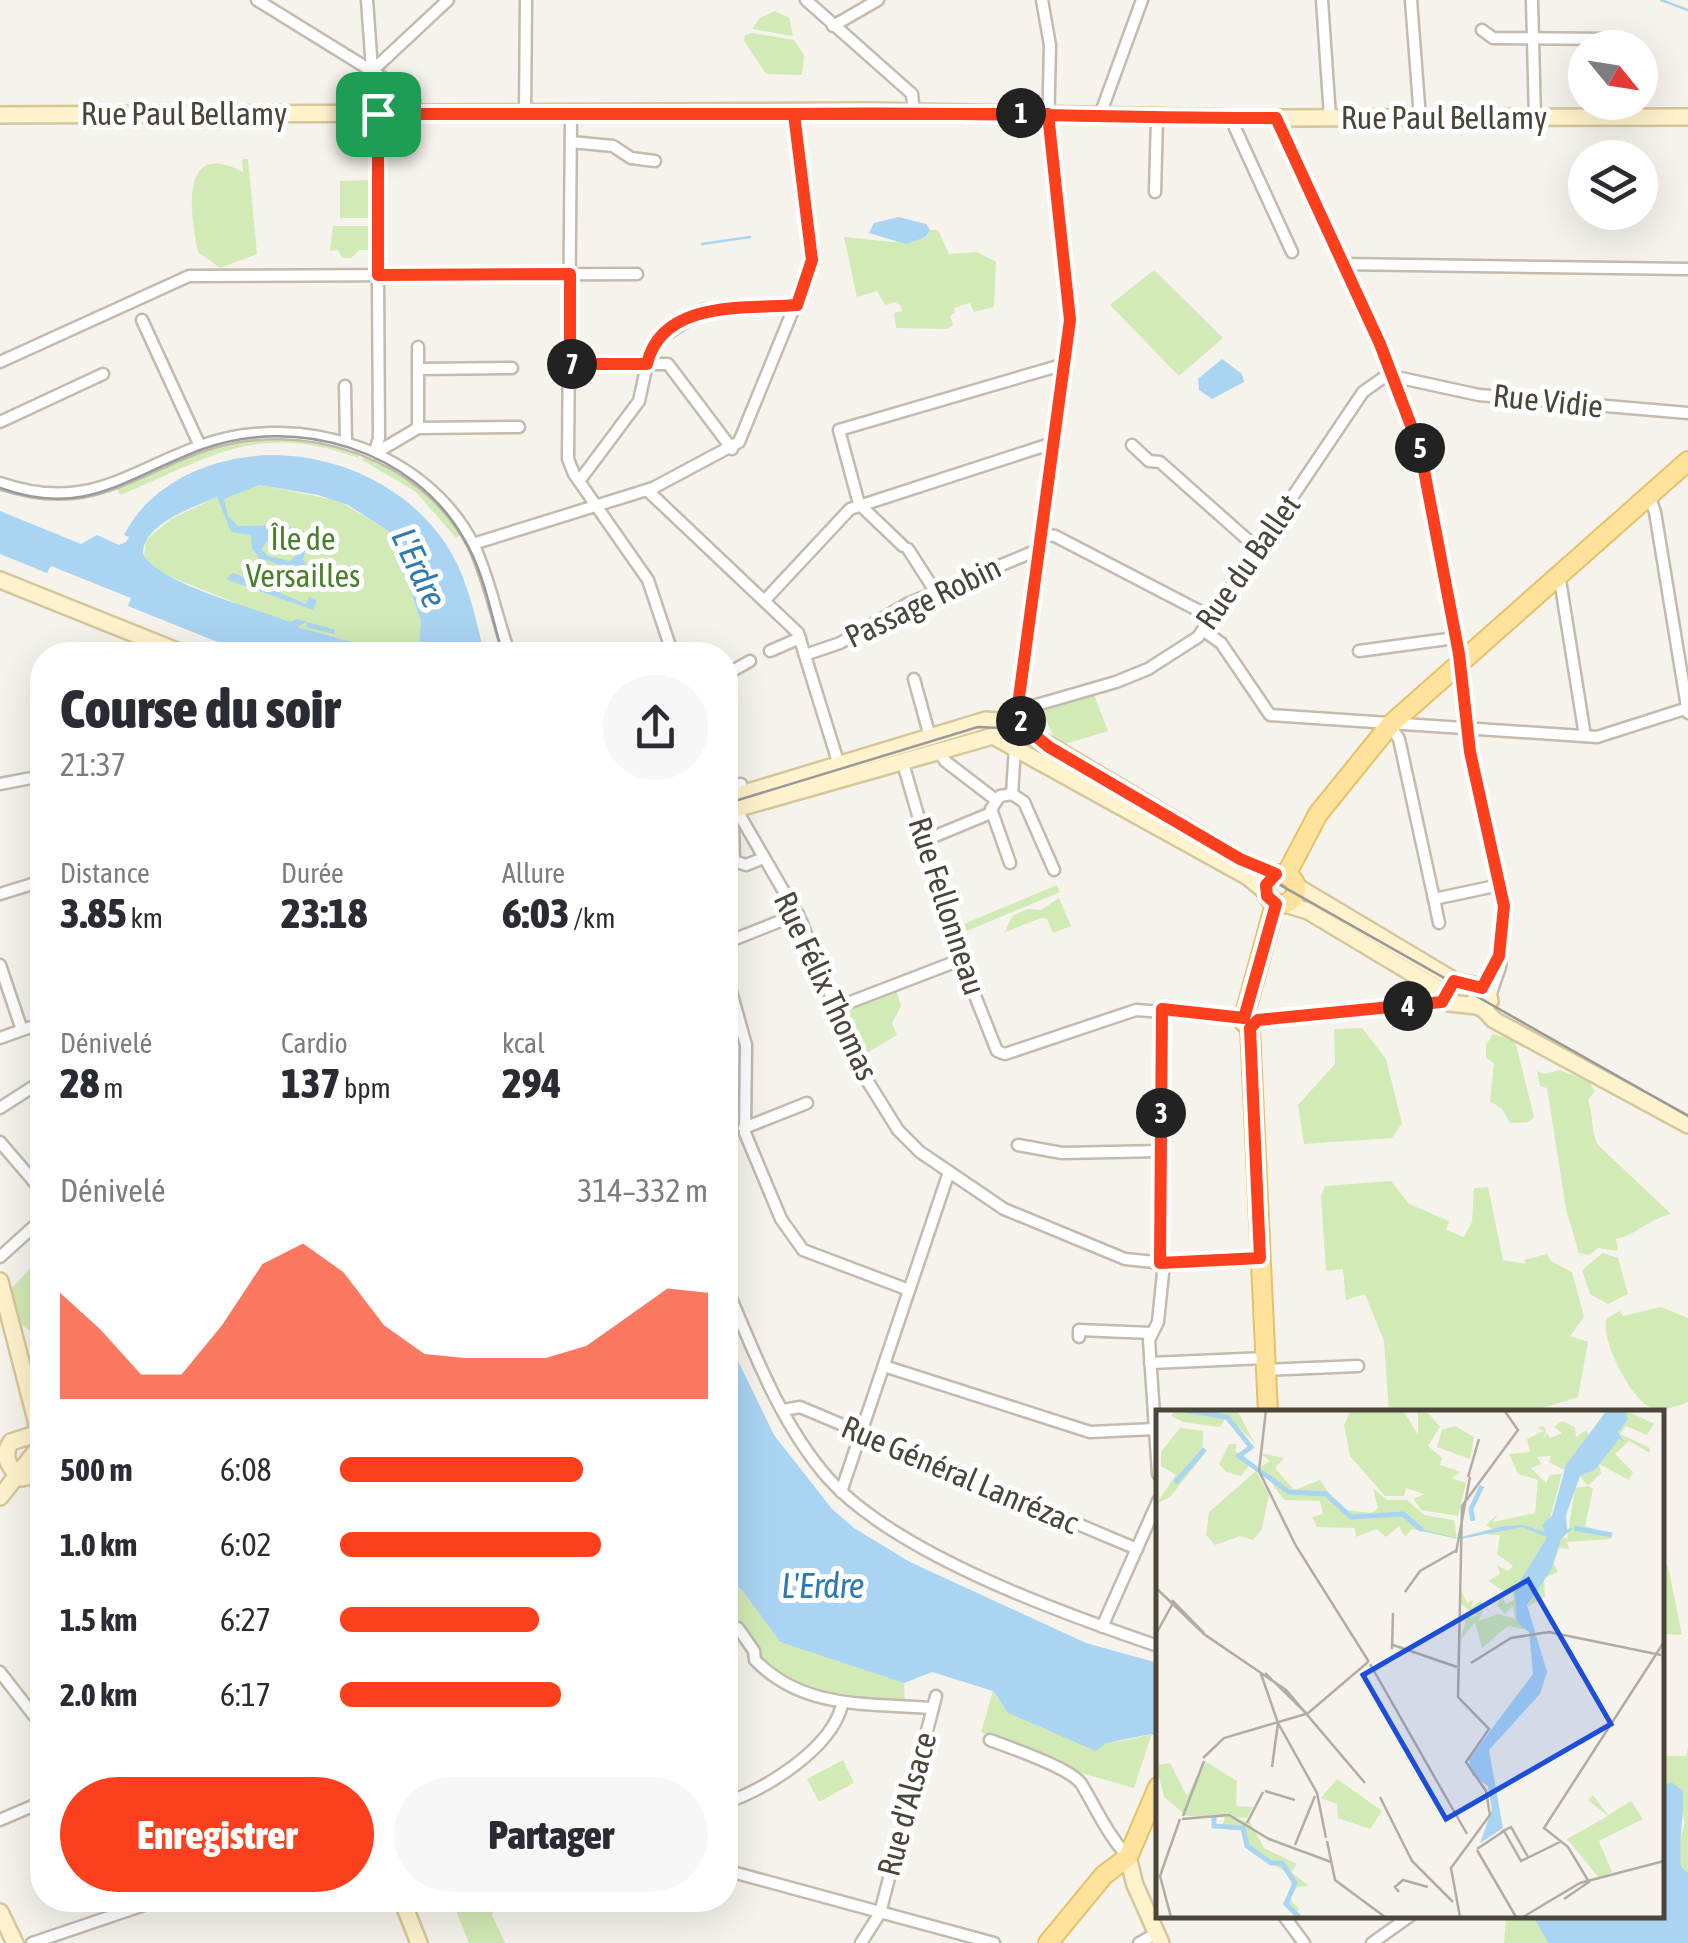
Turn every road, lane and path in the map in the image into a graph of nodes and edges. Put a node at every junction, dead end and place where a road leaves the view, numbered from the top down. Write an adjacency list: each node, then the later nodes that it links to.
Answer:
1 (258, 0): 16 (street)
2 (367, 0): 16 (street)
3 (448, 0): 16 (street)
4 (526, 0): 21 (street)
5 (806, 0): 12 (street)
6 (878, 0): 12 (street)
7 (1042, 0): 24 (street)
8 (1142, 0): 25 (street)
9 (1322, 0): 27 (street)
10 (1412, 0): 31 (street)
11 (1532, 0): 14 (street)
12 (834, 26): 17 (street)
13 (1482, 30): 14 (street)
14 (1531, 39): 15 (street); 32 (street)
15 (1568, 39)
16 (372, 71): 20 (street)
17 (914, 112): 23 (street, Rue Paul Bellamy); 24 (street, Rue Paul Bellamy)
18 (0, 114): 19 (street, Rue Paul Bellamy)
19 (378, 114): 20 (street, Rue Paul Bellamy); 41 (street)
20 (415, 114): 21 (street, Rue Paul Bellamy)
21 (525, 114): 22 (street, Rue Paul Bellamy)
22 (571, 114): 23 (street, Rue Paul Bellamy); 33 (street)
23 (794, 114): 42 (street)
24 (1048, 114): 25 (street, Rue Paul Bellamy); 48 (street)
25 (1100, 115): 26 (street, Rue Paul Bellamy)
26 (1156, 116): 29 (street, Rue Paul Bellamy); 35 (street)
27 (1330, 117): 30 (street, Rue Paul Bellamy); 31 (street, Rue Paul Bellamy)
28 (1688, 117): 32 (street, Rue Paul Bellamy)
29 (1234, 118): 30 (street, Rue Paul Bellamy); 36 (street)
30 (1276, 118): 37 (street)
31 (1420, 118): 32 (street, Rue Paul Bellamy)
32 (1535, 119)
33 (571, 142): 34 (street); 39 (street)
34 (656, 161)
35 (1156, 192)
36 (1292, 252)
37 (1342, 264): 38 (street); 52 (street)
38 (1688, 269)
39 (570, 274): 40 (street); 41 (street); 46 (street)
40 (637, 274)
41 (378, 275): 45 (street); 64 (street)
42 (797, 305): 47 (street); 62 (street)
43 (142, 320): 60 (street)
44 (418, 347): 50 (street)
45 (0, 362)
46 (570, 364): 47 (street); 66 (street)
47 (647, 364): 62 (street); 66 (street)
48 (1065, 364): 59 (street); 71 (street)
49 (512, 368): 50 (street)
50 (418, 369): 56 (street)
51 (103, 374): 55 (street)
52 (1392, 374): 54 (street, Rue Vidie); 75 (street, Rue du Ballet); 83 (street)
53 (345, 386): 58 (street)
54 (1688, 412)
55 (0, 422)
56 (418, 428): 57 (street); 64 (street)
57 (519, 428)
58 (346, 443): 60 (street); 64 (street)
59 (1053, 443): 71 (street); 72 (street)
60 (200, 446): 67 (street)
61 (1132, 446): 75 (street)
62 (732, 450): 68 (street)
63 (1688, 452): 69 (main road)
64 (374, 454): 73 (street)
65 (1688, 461): 69 (main road)
66 (580, 480): 70 (street)
67 (0, 483)
68 (647, 490): 70 (street); 79 (street)
69 (1648, 494): 76 (main road); 94 (street)
70 (598, 504): 73 (street); 86 (street)
71 (859, 504): 78 (street); 79 (street)
72 (1041, 534): 74 (street); 80 (street)
73 (473, 544): 85 (street)
74 (1040, 549): 78 (street, Passage Robin); 95 (street)
75 (1258, 549): 80 (street, Rue du Ballet)
76 (1559, 573): 91 (main road); 99 (street)
77 (0, 580): 84 (street)
78 (935, 591): 89 (street, Passage Robin)
79 (765, 600): 82 (street)
80 (1213, 618): 81 (street, Rue du Ballet)
81 (1204, 631): 95 (street, Rue du Ballet); 96 (street)
82 (800, 638): 88 (street); 89 (street)
83 (1456, 638): 87 (street); 91 (street)
84 (155, 642)
85 (506, 642)
86 (668, 642)
87 (1359, 650)
88 (770, 651)
89 (806, 655): 103 (street)
90 (750, 661): 92 (street)
91 (1460, 663): 96 (main road); 97 (street)
92 (738, 668)
93 (914, 678): 100 (street)
94 (1688, 710): 99 (street)
95 (1014, 717): 98 (street); 100 (street); 101 (street)
96 (1390, 724): 97 (street); 119 (main road); 123 (street)
97 (1468, 729): 99 (street); 121 (street)
98 (1029, 733): 101 (street); 119 (street)
99 (1585, 736)
100 (934, 743): 101 (street); 102 (street); 103 (street); 109 (street)
101 (1011, 744): 108 (street); 124 (street)
102 (902, 759): 111 (street); 114 (street, Rue Fellonneau)
103 (839, 765): 110 (street)
104 (30, 778): 105 (street)
105 (0, 784)
106 (738, 784): 107 (street)
107 (741, 784)
108 (1012, 794): 109 (street); 118 (street)
109 (996, 800): 112 (street)
110 (738, 807)
111 (738, 808)
112 (992, 813): 114 (street); 116 (street)
113 (738, 821): 115 (street, Rue Félix Thomas)
114 (923, 841): 128 (street, Rue Fellonneau)
115 (764, 858): 117 (street); 125 (street, Rue Félix Thomas)
116 (1010, 862)
117 (738, 863)
118 (1054, 870)
119 (1286, 878): 124 (main road); 124 (main road); 131 (street)
120 (30, 885): 122 (street)
121 (1500, 885): 123 (street); 130 (street)
122 (0, 894)
123 (1434, 899): 126 (street)
124 (1275, 900): 131 (street); 136 (main road)
125 (798, 914): 127 (street); 133 (street, Rue Félix Thomas)
126 (1438, 923)
127 (738, 939)
128 (960, 960): 133 (street); 134 (street, Rue Fellonneau)
129 (0, 965): 138 (street)
130 (1486, 990): 131 (street); 132 (street)
131 (1452, 992): 132 (street); 136 (street)
132 (1479, 1007): 143 (street)
133 (835, 1008): 148 (street, Rue Félix Thomas)
134 (1162, 1009): 136 (street); 147 (street)
135 (738, 1016): 144 (street)
136 (1250, 1019): 152 (main road)
137 (30, 1027): 138 (street)
138 (22, 1030): 139 (street)
139 (0, 1038)
140 (30, 1089): 142 (street)
141 (807, 1103): 144 (street)
142 (0, 1108)
143 (1688, 1124)
144 (744, 1128): 155 (street)
145 (0, 1142): 149 (street)
146 (1018, 1145): 147 (street)
147 (1161, 1151): 153 (street)
148 (950, 1172): 153 (street, Rue Félix Thomas); 155 (street)
149 (30, 1177)
150 (30, 1230): 151 (street)
151 (0, 1257)
152 (1260, 1258): 153 (street, Rue Félix Thomas); 160 (main road)
153 (1162, 1263): 157 (street)
154 (0, 1281): 164 (street)
155 (908, 1290): 161 (street)
156 (738, 1312): 166 (street)
157 (1152, 1332): 158 (street); 159 (street)
158 (1079, 1337)
159 (1150, 1363): 160 (street); 168 (street)
160 (1266, 1364): 162 (street); 167 (main road)
161 (884, 1366): 168 (street); 169 (street)
162 (1358, 1366)
163 (30, 1387): 164 (street)
164 (27, 1389): 165 (street)
165 (30, 1403)
166 (783, 1410): 169 (street, Rue Général Lanrézac); 176 (street)
167 (1268, 1410)
168 (1155, 1429): 172 (street)
169 (862, 1434): 176 (street); 179 (street, Rue Général Lanrézac)
170 (4, 1442): 171 (street); 174 (street)
171 (30, 1442)
172 (1156, 1444)
173 (30, 1454): 174 (street)
174 (17, 1474): 175 (street); 177 (street)
175 (30, 1476)
176 (842, 1492): 180 (street)
177 (0, 1496)
178 (1156, 1505): 179 (street)
179 (1137, 1549): 180 (street)
180 (1102, 1627): 182 (street)
181 (738, 1628): 184 (street)
182 (1156, 1645)
183 (0, 1672): 185 (street)
184 (842, 1705): 188 (street); 196 (street, Rue d'Alsace)
185 (30, 1711)
186 (990, 1740): 191 (street)
187 (1156, 1794): 191 (main road)
188 (738, 1796)
189 (30, 1807): 190 (street)
190 (0, 1820)
191 (1128, 1856): 199 (street); 205 (main road)
192 (738, 1874): 196 (street)
193 (0, 1912): 200 (street)
194 (124, 1912): 201 (street)
195 (407, 1912): 202 (street)
196 (880, 1913): 203 (street, Rue d'Alsace); 204 (street)
197 (1285, 1918): 207 (street)
198 (1407, 1918): 208 (street)
199 (1160, 1938): 206 (street)
200 (14, 1943)
201 (32, 1943)
202 (419, 1943)
203 (860, 1943)
204 (994, 1943)
205 (1048, 1943)
206 (1139, 1943)
207 (1304, 1943)
208 (1372, 1943)

